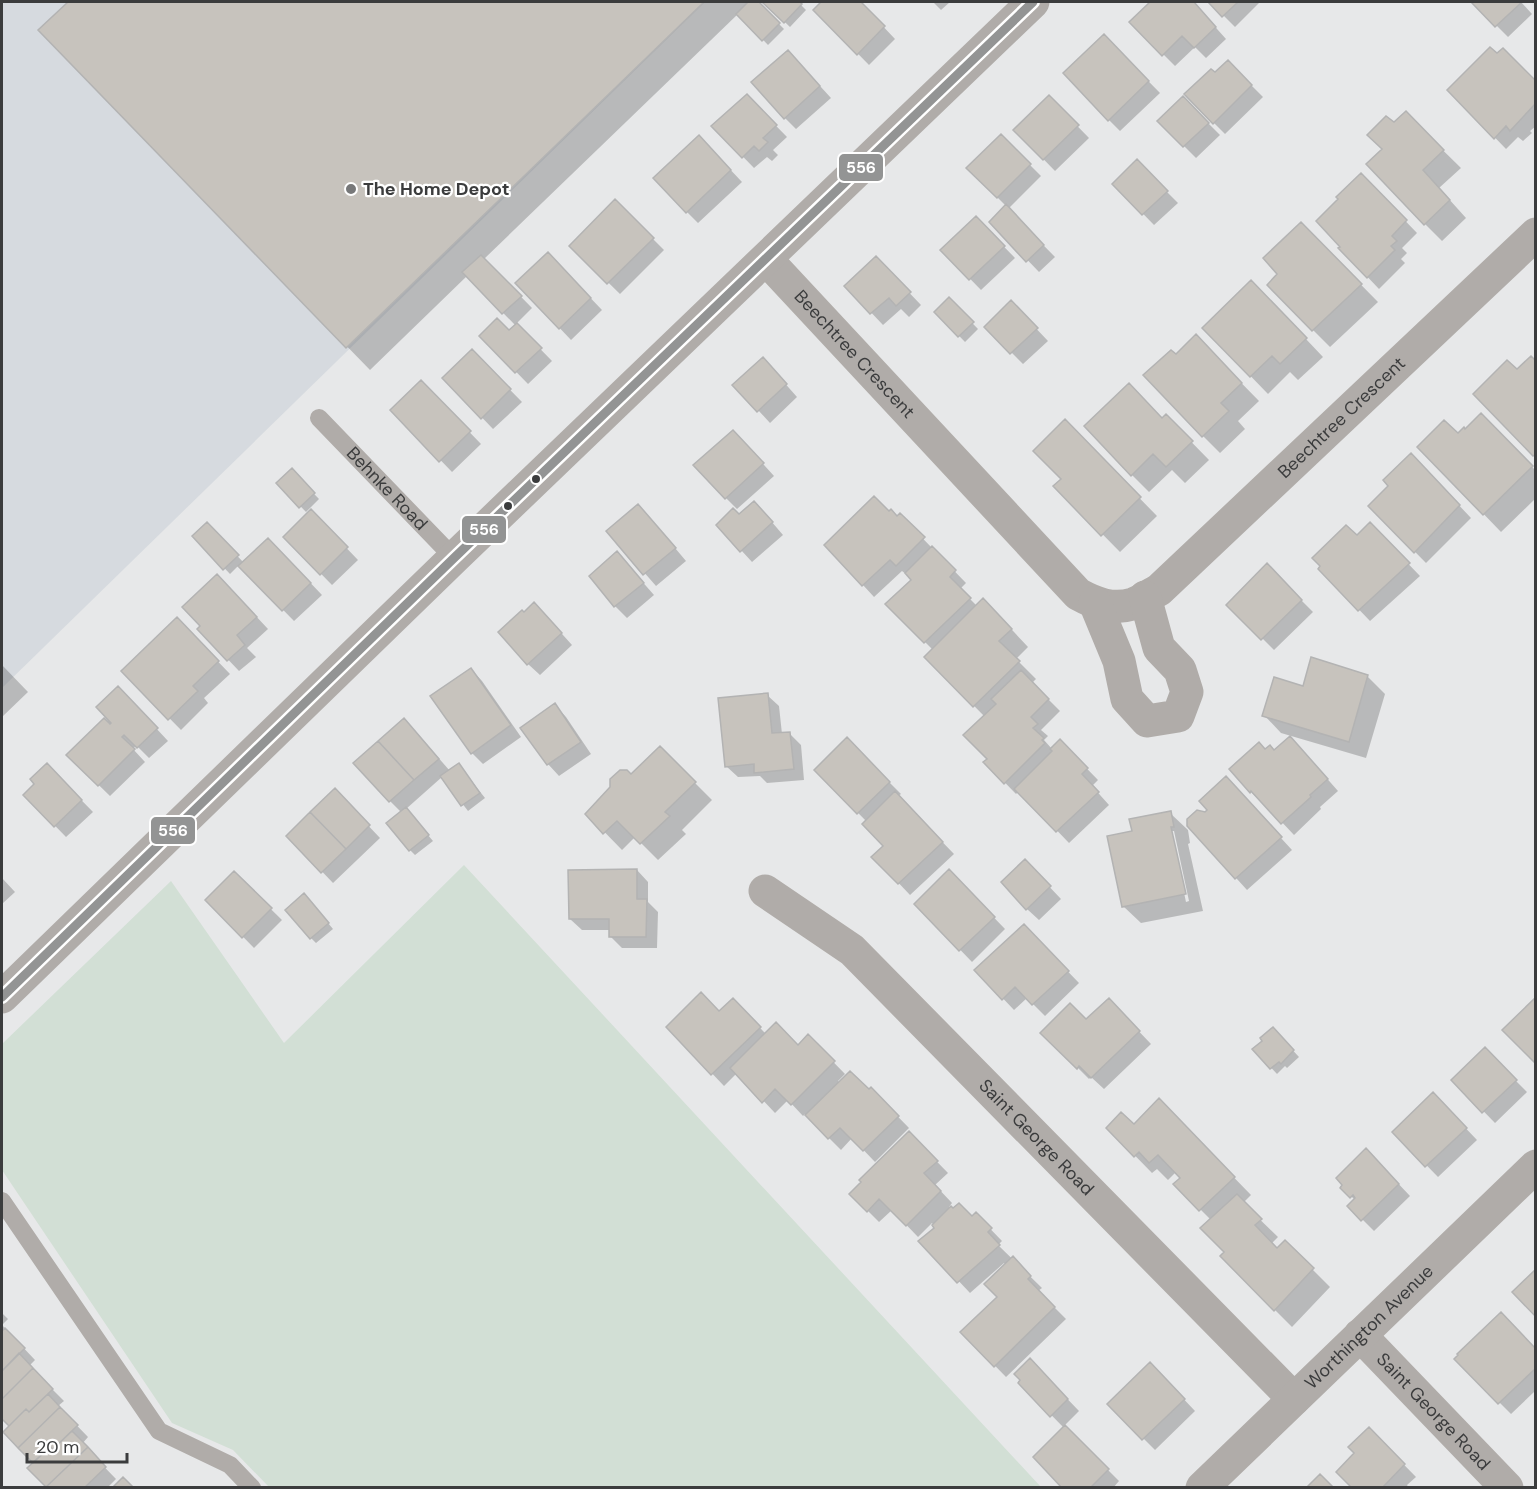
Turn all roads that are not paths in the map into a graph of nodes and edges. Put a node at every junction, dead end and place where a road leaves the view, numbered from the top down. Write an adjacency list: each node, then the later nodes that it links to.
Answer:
1 (1032, 2): 3 (street)
2 (1536, 234): 6 (street, Beechtree Crescent)
3 (766, 259): 5 (street); 7 (street, Beechtree Crescent)
4 (319, 418): 5 (lane, Behnke Road)
5 (454, 558): 9 (street)
6 (1145, 597): 7 (street, Beechtree Crescent); 7 (street)
7 (1095, 603)
8 (765, 891): 13 (street, Saint George Road)
9 (2, 997)
10 (1536, 1166): 12 (street, Worthington Avenue)
11 (2, 1201): 14 (lane)
12 (1360, 1335): 13 (street, Worthington Avenue); 16 (street, Saint George Road)
13 (1294, 1399): 15 (street, Worthington Avenue)
14 (252, 1488)
15 (1202, 1488)
16 (1507, 1488)

